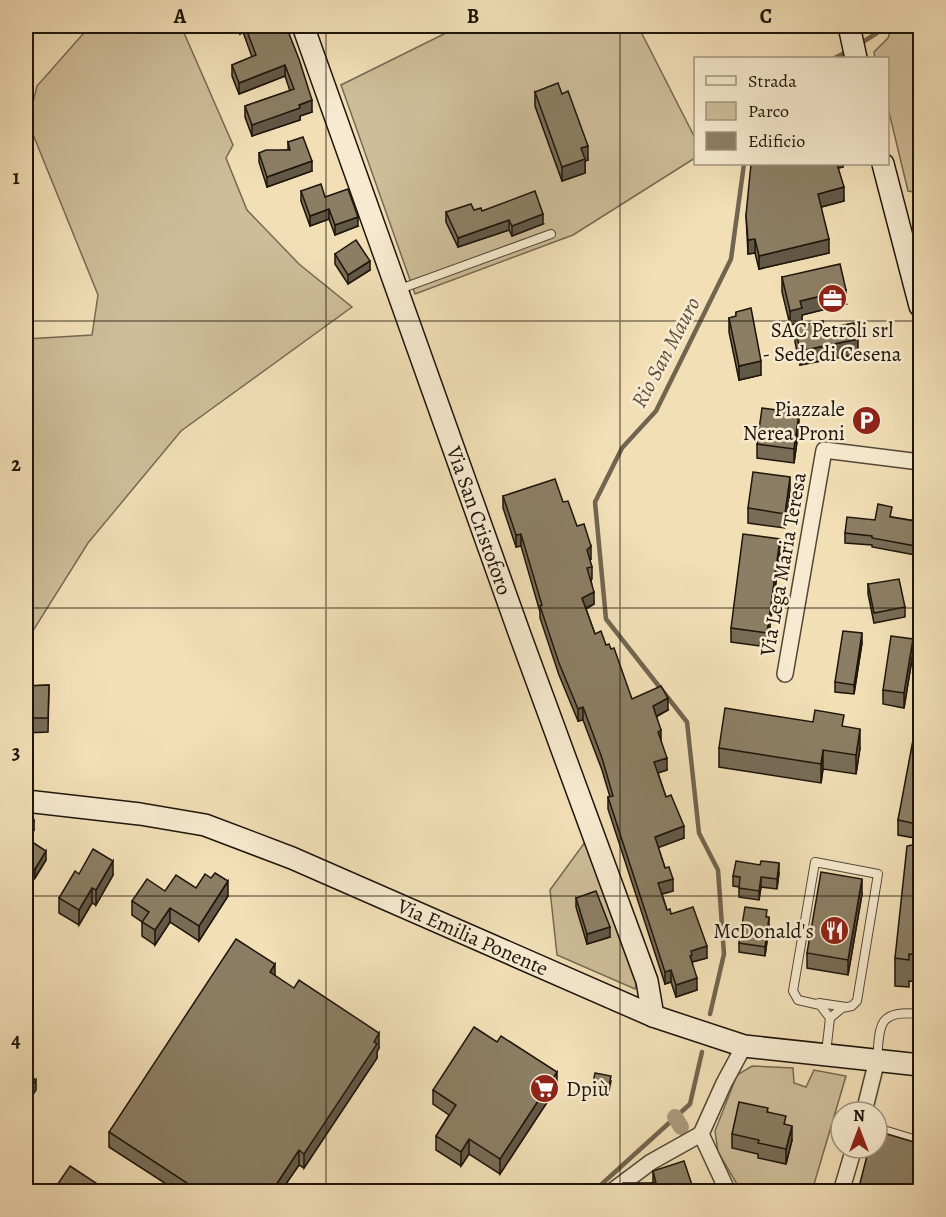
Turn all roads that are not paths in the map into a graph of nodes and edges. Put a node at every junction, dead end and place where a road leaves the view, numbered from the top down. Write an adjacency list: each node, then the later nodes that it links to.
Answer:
1 (303, 26): 6 (main road, Via San Cristoforo)
2 (849, 26): 3 (main road)
3 (856, 57)
4 (884, 165): 7 (main road)
5 (551, 234): 6 (lane)
6 (398, 290): 14 (main road, Via San Cristoforo)
7 (921, 306)
8 (921, 462): 9 (street, Via Lega Maria Teresa)
9 (785, 674)
10 (26, 801): 14 (main road, Via Emilia Ponente)
11 (818, 1003): 12 (lane); 12 (lane); 15 (lane)
12 (847, 1007): 15 (lane)
13 (921, 1014): 18 (lane)
14 (653, 1016): 16 (main road, Via Emilia Ponente)
15 (830, 1018): 17 (lane)
16 (744, 1046): 17 (main road, Via Emilia Ponente); 22 (street)
17 (826, 1054): 18 (main road, Via Emilia Ponente)
18 (877, 1060): 19 (main road, Via Emilia Ponente); 20 (street)
19 (921, 1065)
20 (867, 1100)
21 (889, 1132): 23 (lane)
22 (701, 1134): 25 (street); 26 (street)
23 (921, 1141)
24 (850, 1160): 27 (street)
25 (611, 1191)
26 (728, 1191)
27 (841, 1191)

